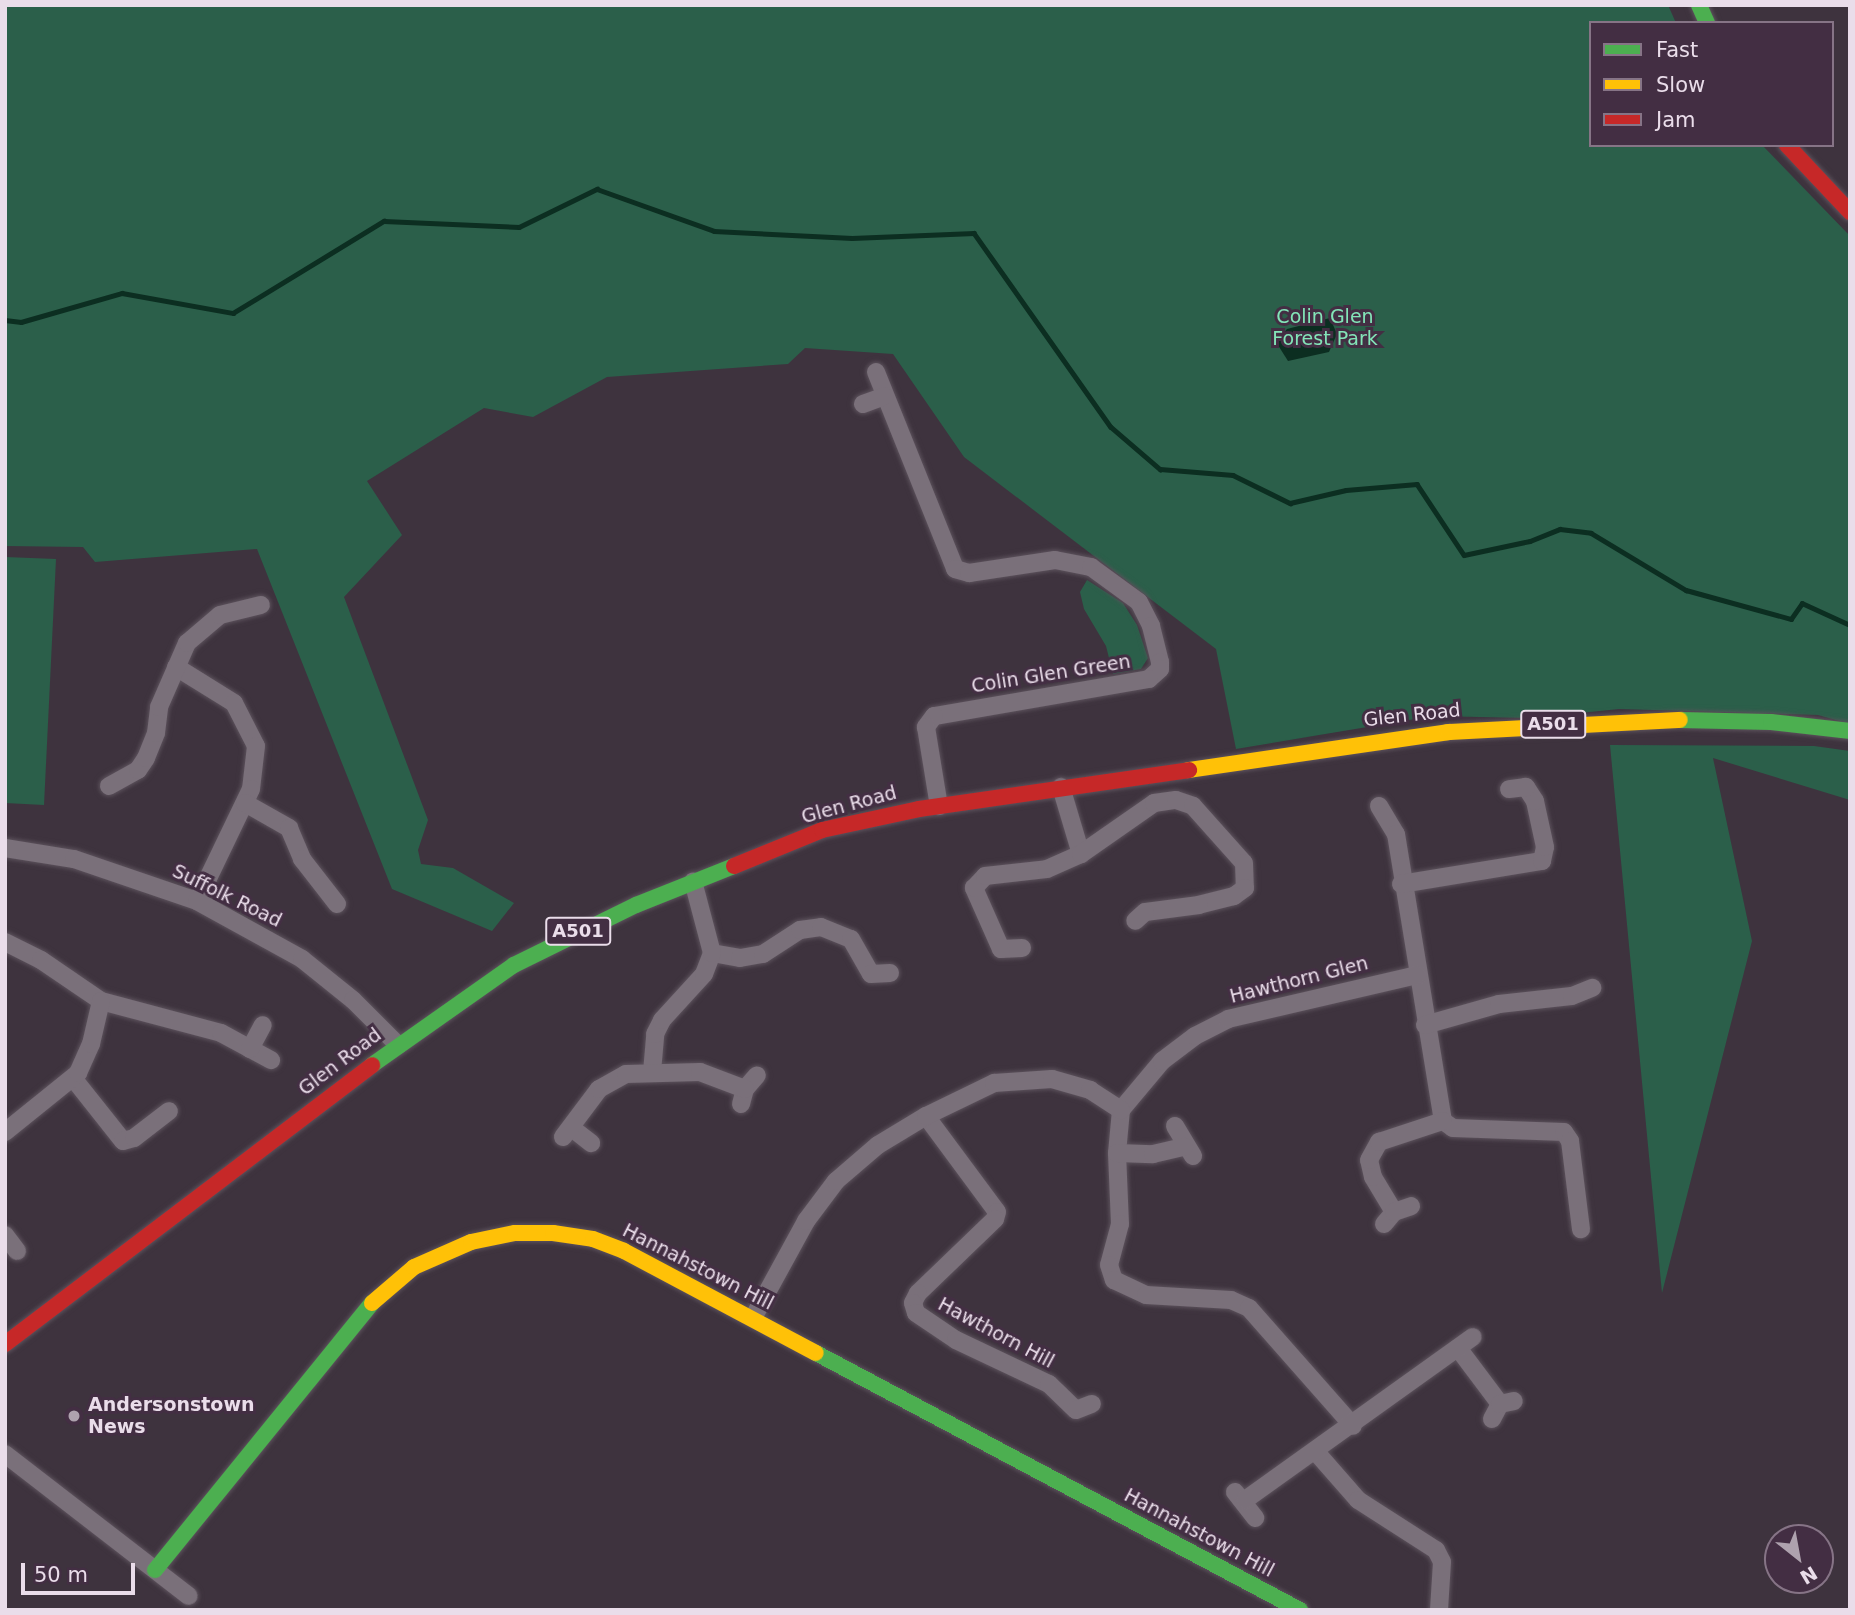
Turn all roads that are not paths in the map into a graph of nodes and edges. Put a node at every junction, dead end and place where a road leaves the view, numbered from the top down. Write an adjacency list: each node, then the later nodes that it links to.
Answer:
1 (1699, 5): 2 (main road)
2 (1706, 21)
3 (1789, 147): 4 (main road)
4 (1850, 212)
5 (876, 372): 6 (street, Colin Glen Green)
6 (885, 396): 7 (street); 15 (street, Colin Glen Green)
7 (863, 404)
8 (261, 605): 9 (street)
9 (176, 667): 11 (street); 14 (street)
10 (1850, 731): 12 (main road, Glen Road / A501)
11 (109, 786)
12 (1061, 787): 15 (main road, Glen Road / A501); 18 (street)
13 (1509, 789): 20 (street)
14 (245, 803): 21 (street); 22 (street)
15 (939, 806): 19 (main road, Glen Road / A501)
16 (1379, 806): 20 (street)
17 (5, 848): 21 (street, Suffolk Road)
18 (1081, 854): 23 (street); 25 (street)
19 (693, 881): 26 (street); 33 (main road, Glen Road / A501)
20 (1401, 884): 28 (street)
21 (197, 901): 33 (street, Suffolk Road)
22 (337, 904)
23 (1135, 921)
24 (5, 942): 30 (street)
25 (1022, 948)
26 (712, 953): 27 (street); 36 (street)
27 (890, 973)
28 (1417, 975): 32 (street); 39 (street, Hawthorn Glen)
29 (1592, 988): 32 (street)
30 (101, 1001): 34 (street); 38 (street)
31 (263, 1025): 34 (street)
32 (1425, 1025): 42 (street)
33 (398, 1045): 53 (main road, Glen Road / A501)
34 (250, 1049): 35 (street)
35 (271, 1060)
36 (652, 1072): 37 (street); 45 (street)
37 (757, 1075)
38 (73, 1078): 40 (street); 44 (street)
39 (1121, 1110): 41 (street); 46 (street)
40 (169, 1111)
41 (926, 1116): 51 (street); 55 (street, Hawthorn Hill)
42 (1443, 1121): 47 (street); 48 (street)
43 (1175, 1126): 46 (street)
44 (5, 1132)
45 (591, 1143)
46 (1117, 1153): 57 (street)
47 (1396, 1214)
48 (1581, 1230)
49 (5, 1235): 50 (street)
50 (17, 1251)
51 (753, 1318): 61 (main road, Hannahstown Hill); 63 (main road, Hannahstown Hill)
52 (1473, 1337): 54 (street)
53 (5, 1344)
54 (1458, 1348): 56 (street); 57 (street)
55 (1092, 1404)
56 (1502, 1408)
57 (1353, 1426): 58 (street)
58 (1316, 1452): 60 (street); 64 (street)
59 (5, 1454): 61 (street)
60 (1255, 1518)
61 (155, 1570): 62 (street)
62 (189, 1596)
63 (1300, 1610)
64 (1439, 1610)

